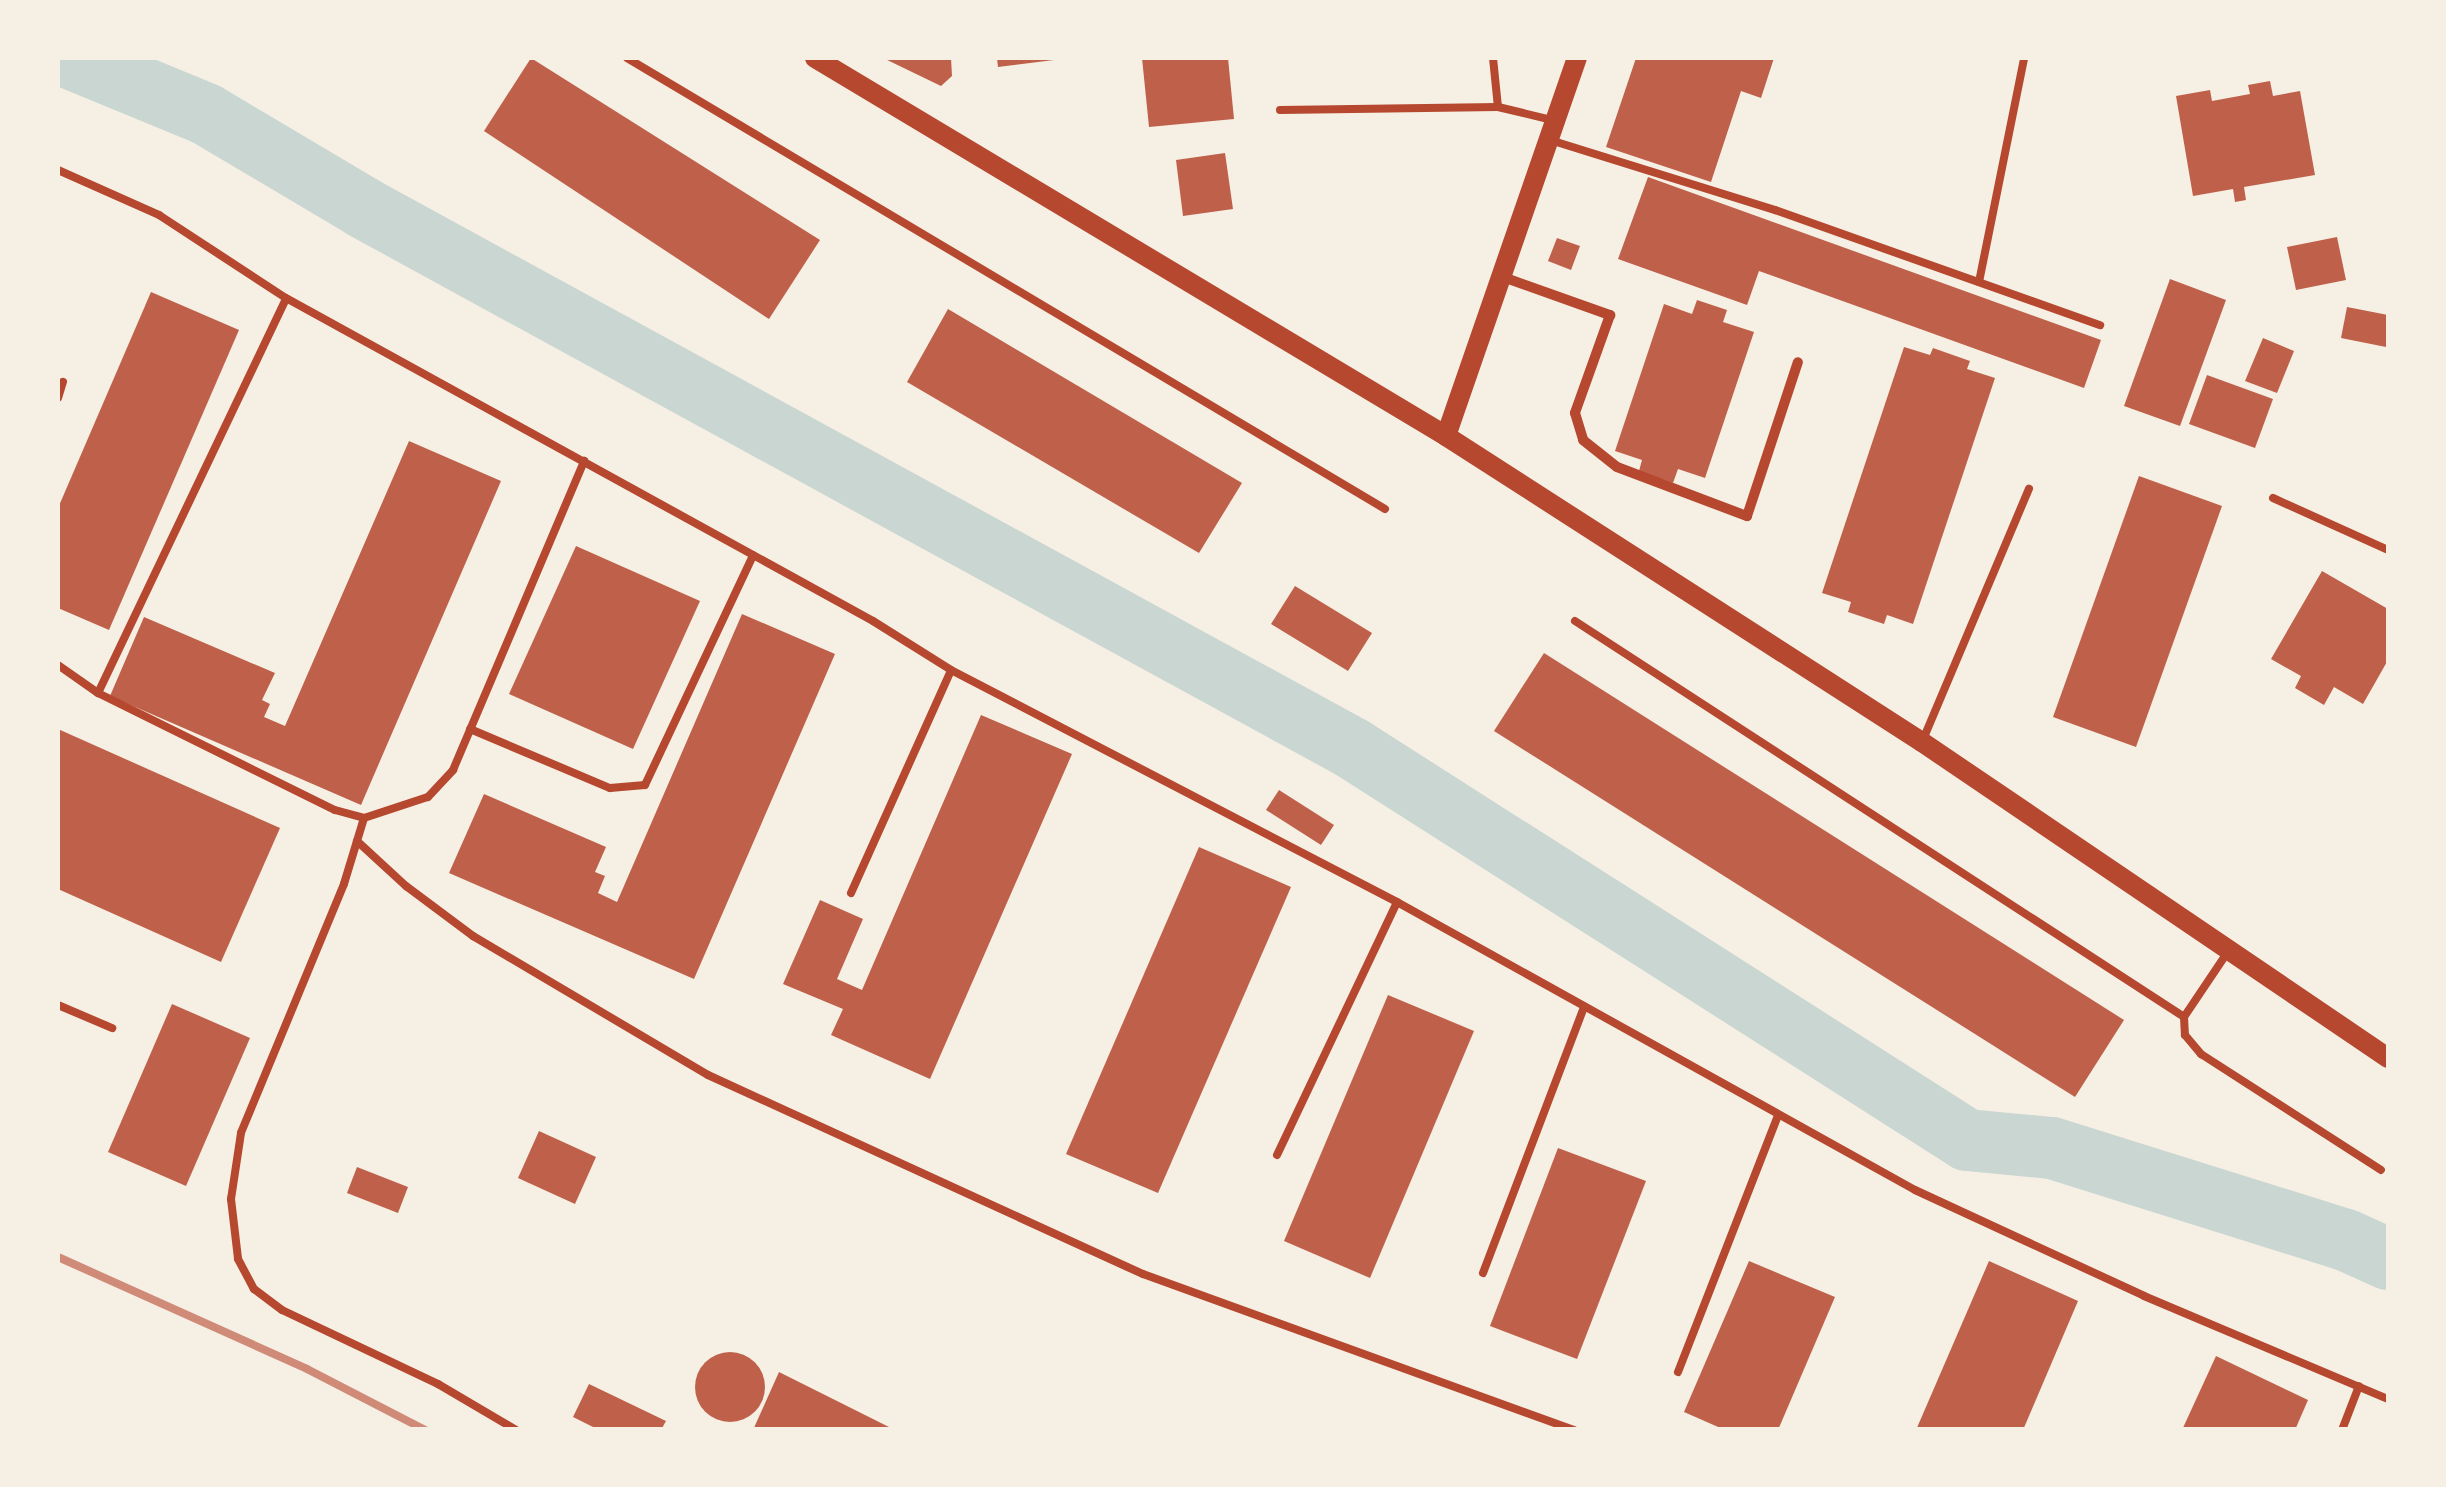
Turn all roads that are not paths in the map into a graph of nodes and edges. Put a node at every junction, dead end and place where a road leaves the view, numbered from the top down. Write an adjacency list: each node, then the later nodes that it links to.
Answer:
1 (627, 58): 21 (lane)
2 (815, 58): 17 (main road)
3 (1493, 58): 6 (lane)
4 (1577, 58): 8 (main road)
5 (2024, 58): 11 (lane)
6 (1498, 107): 7 (lane); 8 (lane)
7 (1280, 110)
8 (1553, 130): 10 (main road); 11 (lane)
9 (58, 170): 12 (lane)
10 (1503, 277): 14 (street); 17 (main road)
11 (1979, 282): 13 (lane)
12 (286, 298): 18 (lane); 27 (lane)
13 (2100, 326)
14 (1798, 362)
15 (63, 382): 16 (lane)
16 (58, 398)
17 (1446, 436): 29 (main road)
18 (584, 461): 23 (lane); 28 (lane)
19 (2028, 489): 29 (lane)
20 (2274, 498): 22 (lane)
21 (1385, 509)
22 (2388, 550)
23 (752, 555): 26 (lane); 28 (lane)
24 (1575, 621): 37 (lane)
25 (58, 665): 27 (lane)
26 (952, 670): 32 (lane); 33 (lane)
27 (98, 693): 30 (lane)
28 (470, 729): 30 (lane)
29 (1922, 742): 34 (main road)
30 (364, 818): 31 (lane)
31 (357, 841): 47 (lane); 48 (lane)
32 (851, 893)
33 (1397, 902): 36 (lane); 41 (lane)
34 (2229, 949): 37 (lane); 39 (main road)
35 (58, 1005): 38 (lane)
36 (1584, 1008): 40 (lane); 43 (lane)
37 (2184, 1017): 42 (lane)
38 (112, 1028)
39 (2388, 1058)
40 (1778, 1116): 44 (lane); 45 (lane)
41 (1277, 1154)
42 (2380, 1170)
43 (1483, 1272)
44 (1678, 1372)
45 (2358, 1386): 46 (lane); 50 (lane)
46 (2388, 1399)
47 (1564, 1428): 49 (lane)
48 (516, 1430)
49 (1575, 1430)
50 (2342, 1430)

